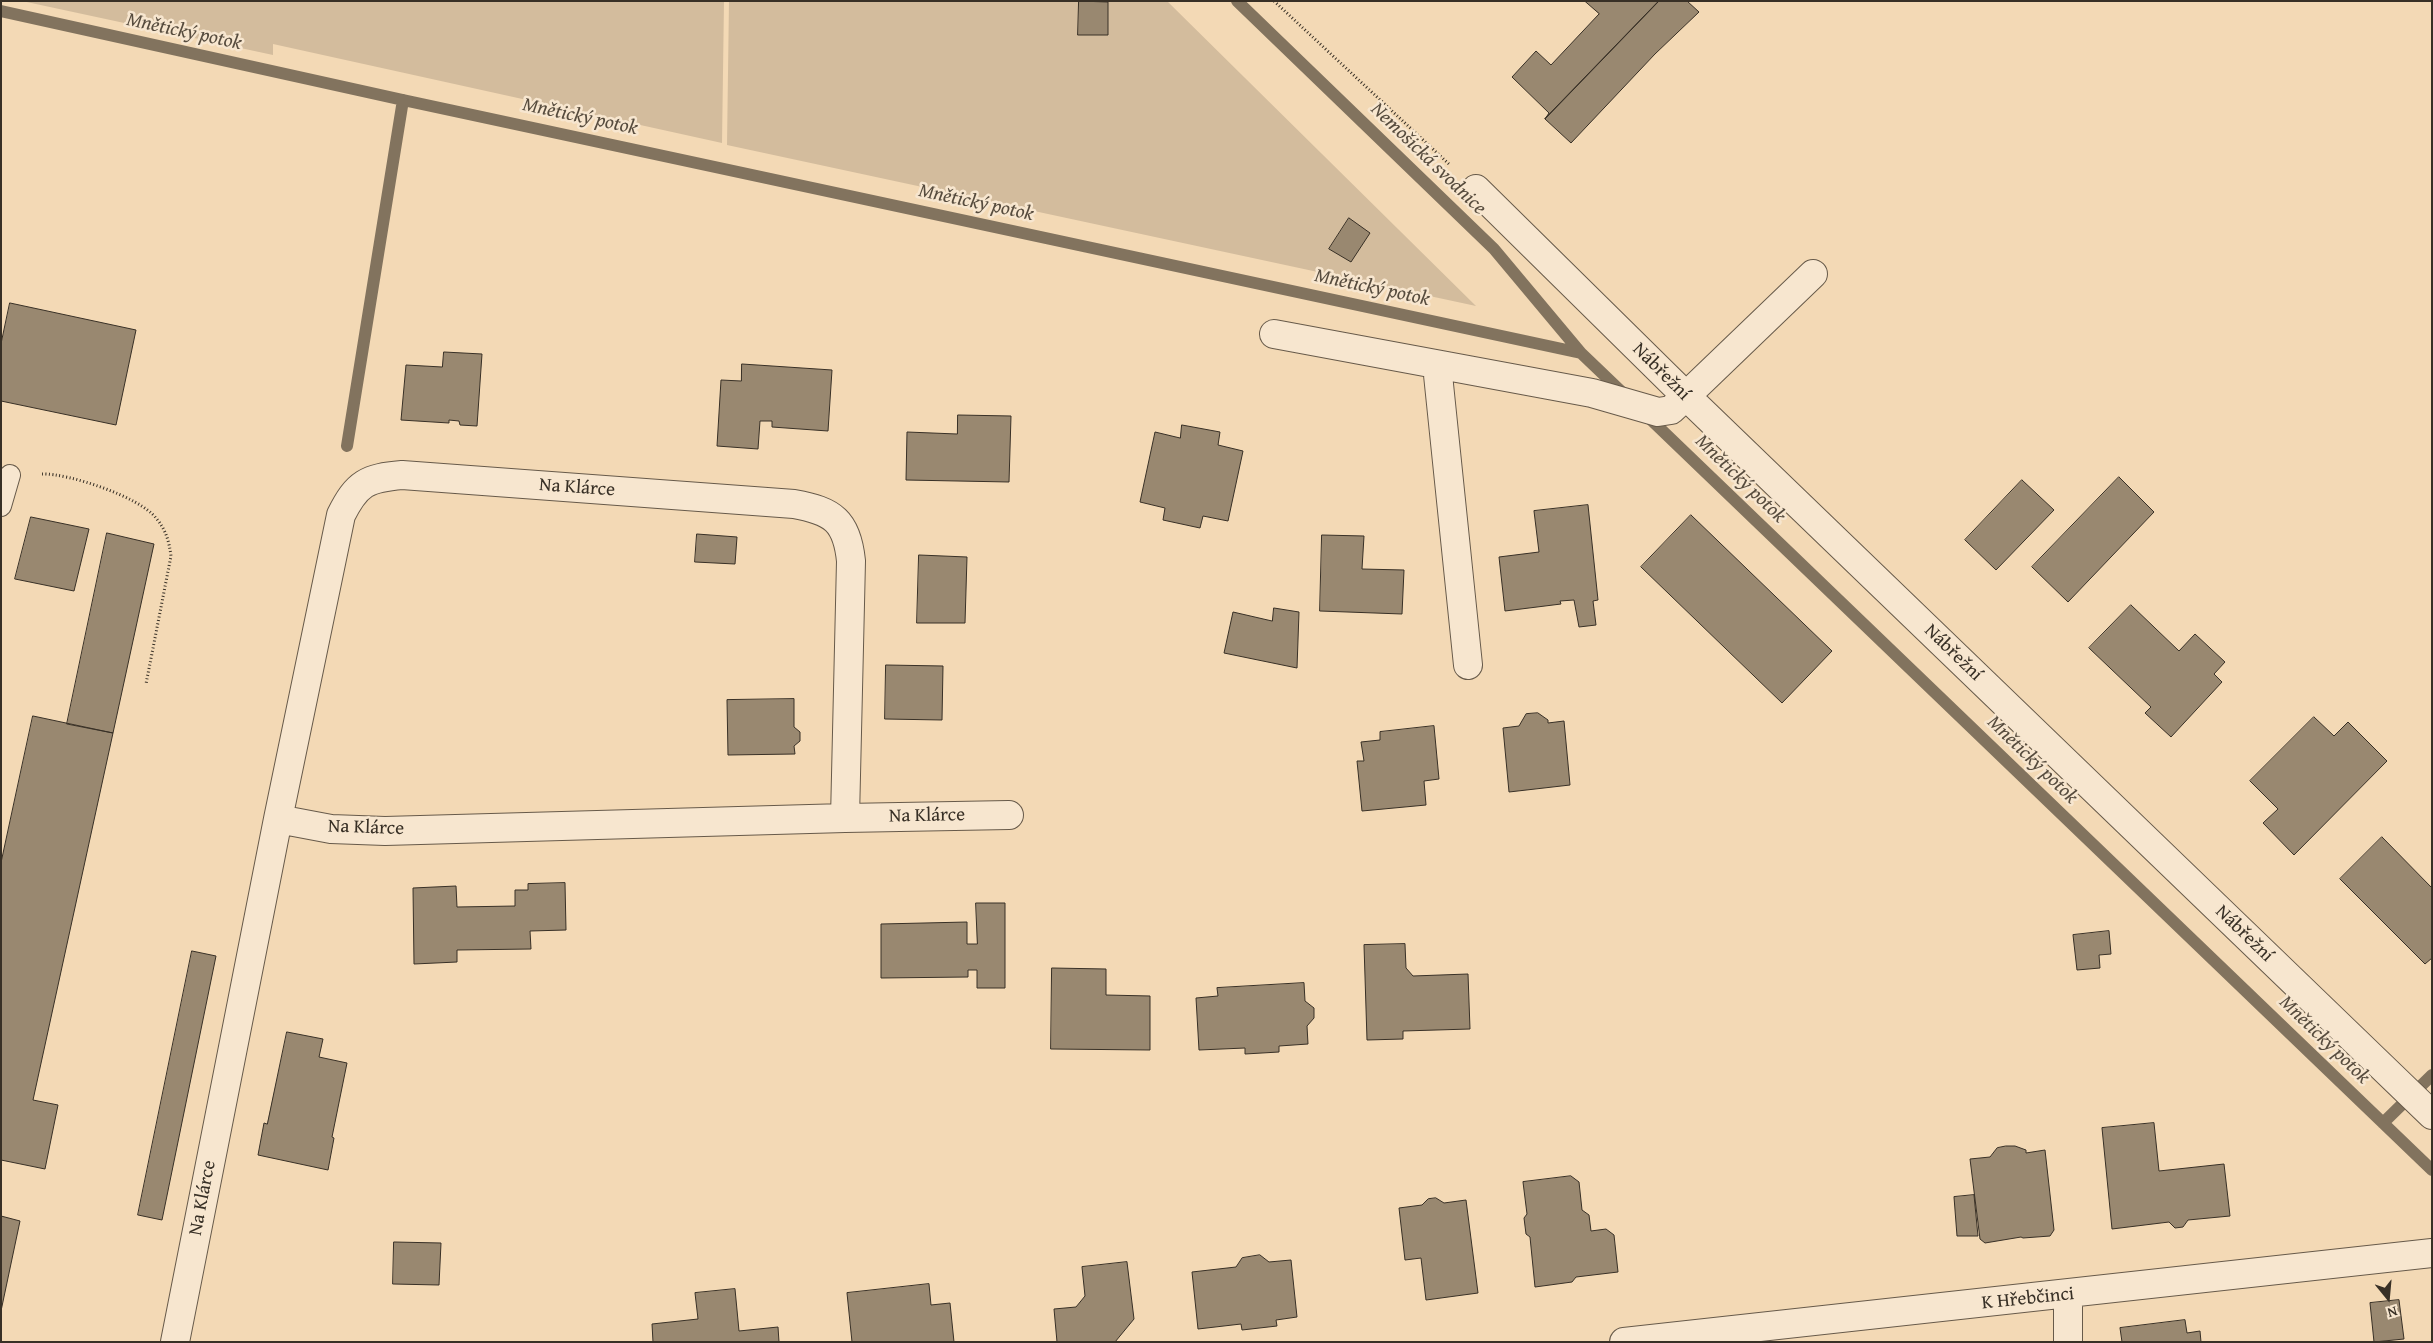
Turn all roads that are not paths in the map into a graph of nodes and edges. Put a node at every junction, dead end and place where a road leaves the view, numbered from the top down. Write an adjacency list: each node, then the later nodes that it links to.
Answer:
1 (1476, 190): 5 (street, Nábřežní)
2 (1813, 274): 5 (street)
3 (1274, 334): 4 (street)
4 (1437, 365): 5 (street); 8 (street)
5 (1686, 396): 12 (street, Nábřežní)
6 (10, 475): 7 (lane)
7 (1, 506)
8 (1468, 665)
9 (1009, 815): 10 (street, Na Klárce)
10 (845, 818): 11 (street, Na Klárce); 11 (street, Na Klárce)
11 (278, 819): 15 (street, Na Klárce)
12 (2429, 1112)
13 (2432, 1252): 14 (street, K Hřebčinci)
14 (2068, 1294): 16 (street, K Hřebčinci); 17 (street)
15 (175, 1342)
16 (1624, 1342)
17 (2068, 1342)

